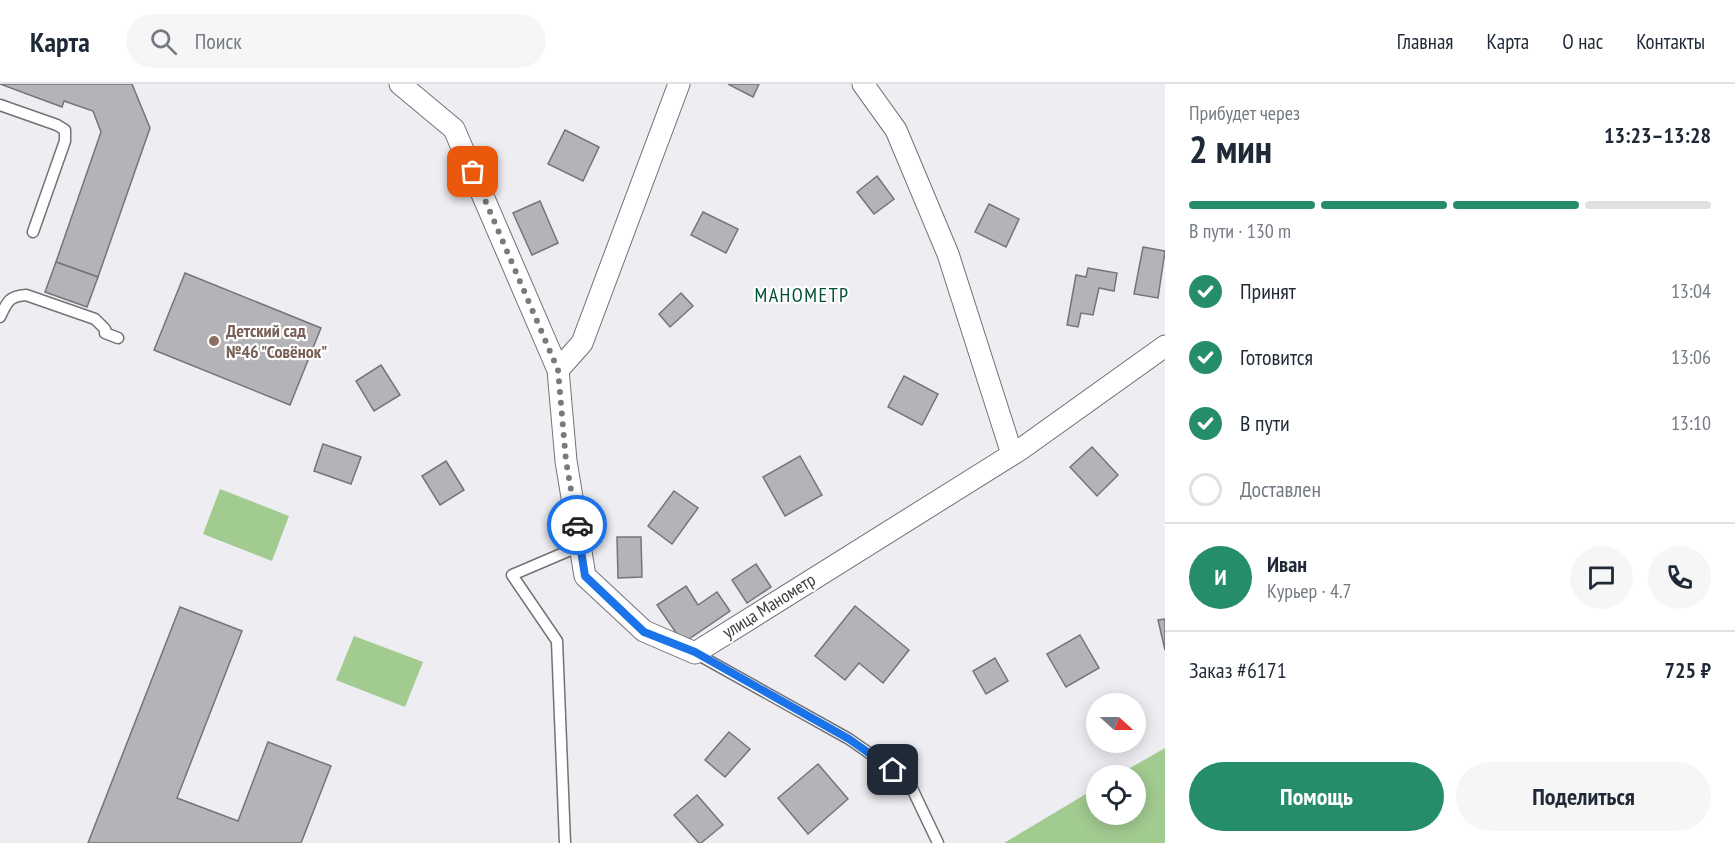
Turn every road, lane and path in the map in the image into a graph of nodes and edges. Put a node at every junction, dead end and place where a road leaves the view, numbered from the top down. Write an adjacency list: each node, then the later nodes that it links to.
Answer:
1 (400, 84): 9 (street)
2 (679, 84): 9 (street)
3 (863, 84): 10 (street)
4 (0, 105): 5 (lane)
5 (33, 232)
6 (0, 317): 7 (lane)
7 (118, 339)
8 (1165, 346): 10 (street, улица Манометр)
9 (558, 370): 11 (street)
10 (1012, 454): 12 (street, улица Манометр)
11 (580, 546): 12 (street); 13 (lane)
12 (695, 652): 14 (lane)
13 (565, 843)
14 (938, 843)

